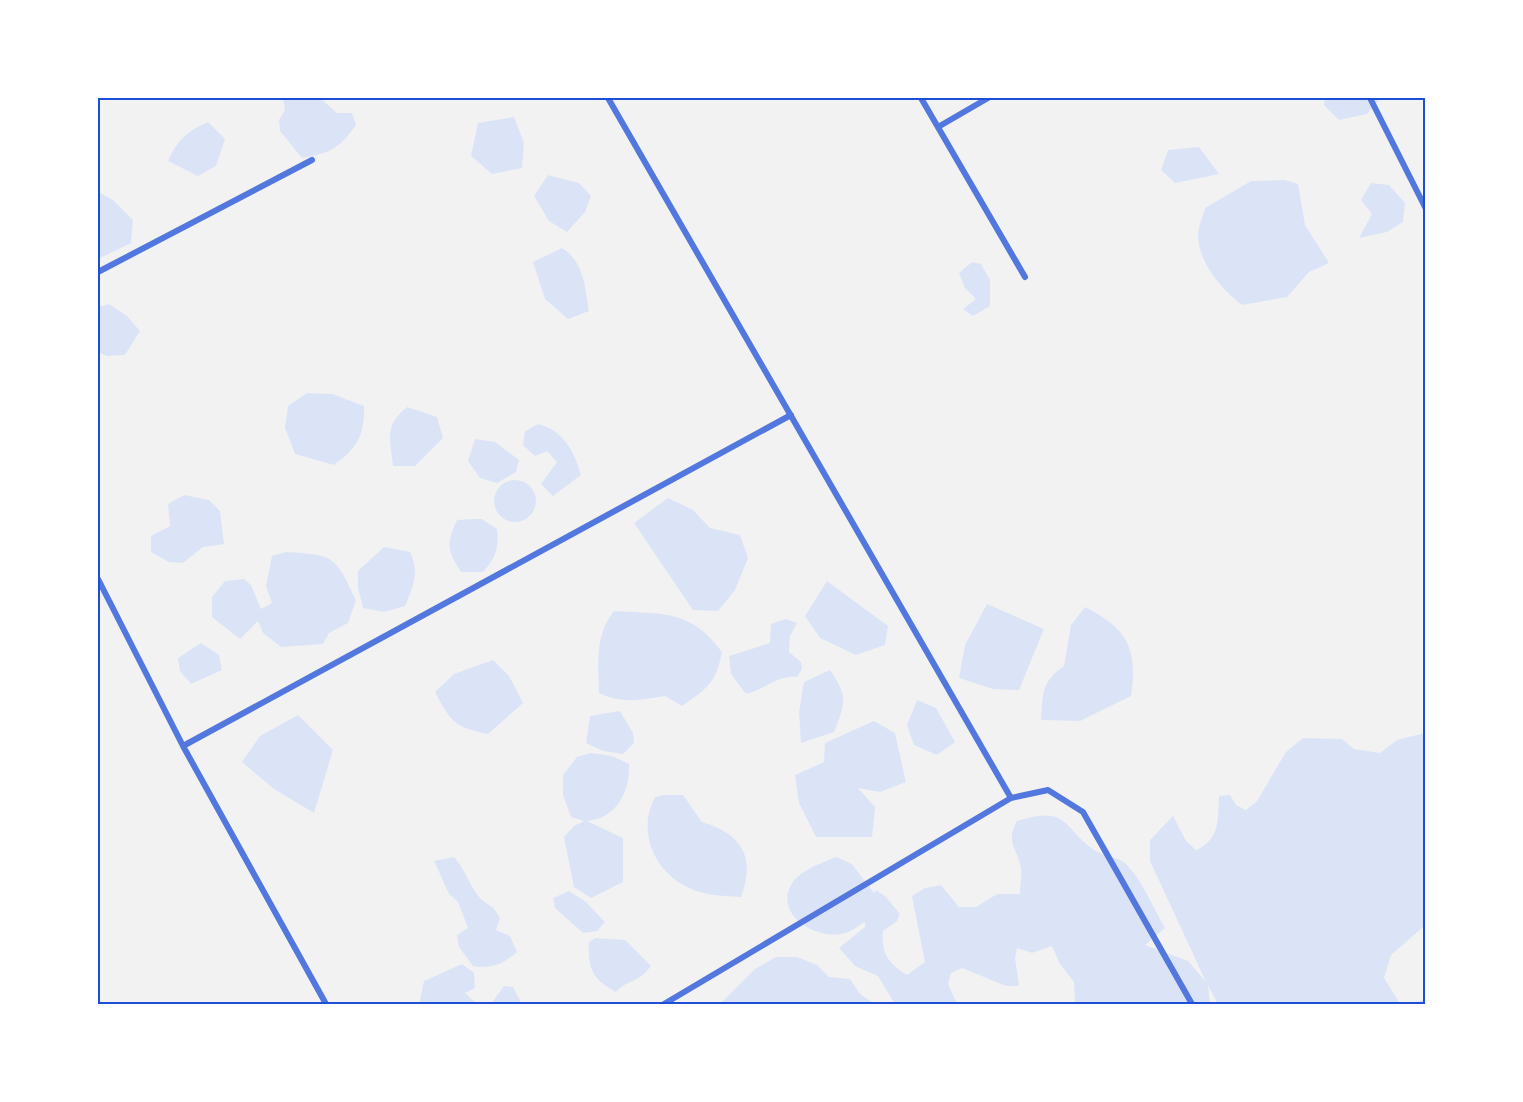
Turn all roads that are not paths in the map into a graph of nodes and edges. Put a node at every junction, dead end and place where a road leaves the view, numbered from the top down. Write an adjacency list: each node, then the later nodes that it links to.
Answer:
1 (608, 98): 10 (street)
2 (921, 98): 5 (street)
3 (988, 98): 5 (street)
4 (1370, 98): 7 (street)
5 (938, 127): 9 (street)
6 (312, 160): 8 (street)
7 (1425, 209)
8 (98, 272)
9 (1025, 277)
10 (790, 415): 12 (street); 13 (street)
11 (98, 579): 12 (street)
12 (183, 746): 14 (street)
13 (1011, 798): 15 (street); 16 (street)
14 (326, 1005)
15 (664, 1005)
16 (1192, 1005)

